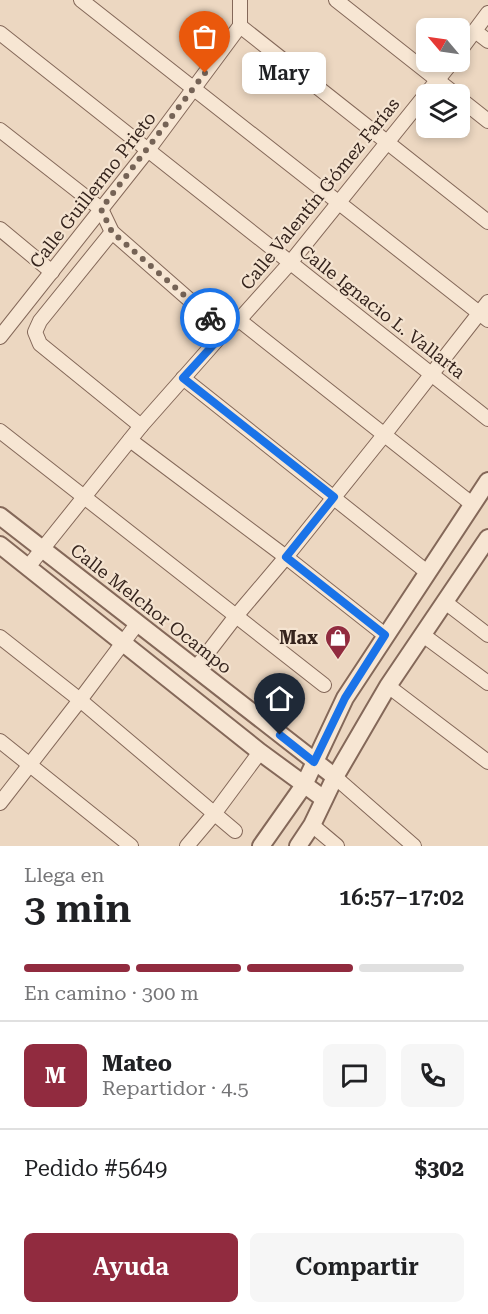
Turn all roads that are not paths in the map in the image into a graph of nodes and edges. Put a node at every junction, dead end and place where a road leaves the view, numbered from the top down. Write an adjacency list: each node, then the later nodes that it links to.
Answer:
1 (81, 0): 13 (street)
2 (240, 0): 5 (street)
3 (336, 0): 11 (street)
4 (488, 13): 6 (street)
5 (240, 26): 13 (street, Calle Guillermo Prieto); 17 (street)
6 (475, 31): 8 (street); 9 (street)
7 (0, 33): 18 (street, Calle Ignacio L. Vallarta)
8 (470, 38)
9 (488, 41)
10 (445, 72): 11 (street, Calle Valentín Gómez Farías)
11 (438, 81): 12 (street); 17 (street, Calle Valentín Gómez Farías)
12 (442, 84)
13 (193, 88): 18 (street, Calle Guillermo Prieto); 19 (street)
14 (470, 107): 15 (street)
15 (488, 121)
16 (0, 130): 20 (street)
17 (386, 142): 19 (street, Calle Valentín Gómez Farías); 21 (street)
18 (148, 150): 20 (street, Calle Guillermo Prieto); 24 (street, Calle Ignacio L. Vallarta)
19 (339, 202): 24 (street, Calle Valentín Gómez Farías); 26 (street)
20 (101, 209): 23 (street); 25 (street, Calle Guillermo Prieto)
21 (488, 222)
22 (0, 230): 25 (street)
23 (112, 232): 28 (street); 33 (street)
24 (290, 263): 27 (street, Calle Valentín Gómez Farías); 30 (street, Calle Ignacio L. Vallarta)
25 (52, 272): 29 (street, Calle Guillermo Prieto)
26 (485, 312): 30 (street)
27 (239, 320): 28 (street, Calle Valentín Gómez Farías); 35 (street)
28 (225, 332): 31 (street, Calle Valentín Gómez Farías)
29 (1, 335)
30 (432, 374): 32 (street, Calle Ignacio L. Vallarta); 35 (street)
31 (183, 378): 33 (street, Calle Valentín Gómez Farías); 39 (street)
32 (488, 419)
33 (141, 426): 36 (street, Calle Valentín Gómez Farías)
34 (0, 431): 38 (street)
35 (384, 435): 39 (street); 40 (street)
36 (130, 440): 38 (street, Calle Valentín Gómez Farías); 45 (street)
37 (488, 481): 40 (street)
38 (84, 497): 44 (street, Calle Valentín Gómez Farías); 49 (street)
39 (334, 497): 45 (street); 47 (street)
40 (472, 504): 47 (street)
41 (0, 516): 44 (street, Calle Melchor Ocampo)
42 (0, 545): 46 (street)
43 (486, 546): 48 (street)
44 (42, 549): 46 (street, Calle Valentín Gómez Farías); 50 (street, Calle Melchor Ocampo)
45 (286, 557): 49 (street); 51 (street)
46 (28, 567): 55 (street)
47 (427, 572): 51 (street)
48 (445, 602): 52 (street); 53 (street)
49 (236, 616): 56 (street); 58 (street)
50 (137, 624): 55 (street); 56 (street, Calle Melchor Ocampo)
51 (385, 635): 63 (street)
52 (423, 635): 57 (street); 59 (street)
53 (488, 635)
54 (0, 637): 60 (street)
55 (123, 642): 60 (street); 62 (street)
56 (196, 668): 63 (street, Calle Melchor Ocampo)
57 (488, 683)
58 (324, 686)
59 (388, 686): 64 (street); 66 (street)
60 (80, 700): 65 (street); 70 (street)
61 (0, 741): 65 (street)
62 (260, 753): 67 (street); 70 (street)
63 (314, 762): 66 (street, Calle Melchor Ocampo); 67 (street)
64 (488, 762)
65 (29, 765): 69 (street); 73 (street)
66 (335, 777): 68 (street); 78 (street)
67 (304, 785): 68 (street); 75 (street)
68 (324, 799): 71 (street)
69 (0, 803)
70 (214, 814): 72 (street); 74 (street)
71 (312, 825): 76 (street); 77 (street)
72 (235, 831)
73 (131, 846)
74 (187, 846)
75 (261, 846)
76 (297, 846)
77 (337, 846)
78 (414, 846)

